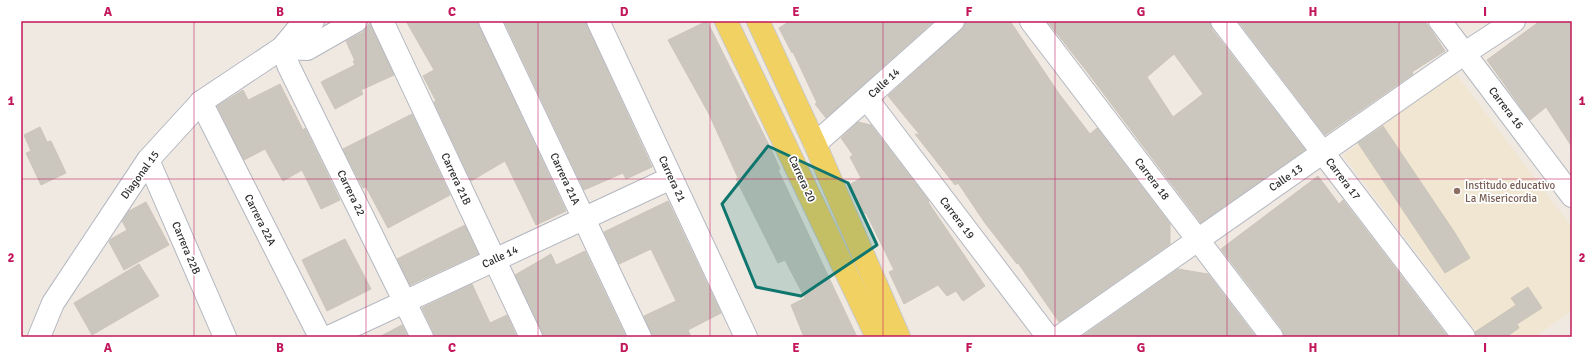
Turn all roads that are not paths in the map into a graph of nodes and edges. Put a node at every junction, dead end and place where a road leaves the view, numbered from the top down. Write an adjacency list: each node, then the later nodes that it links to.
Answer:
1 (314, 21): 13 (street, Diagonal 15)
2 (356, 21): 13 (street)
3 (382, 21): 24 (street, Carrera 21B)
4 (490, 21): 22 (street, Carrera 21A)
5 (598, 21): 20 (street, Carrera 21)
6 (726, 21): 34 (main road, Carrera 20)
7 (758, 21): 17 (main road)
8 (953, 21): 15 (street, Calle 14)
9 (1032, 21): 23 (street, Carrera 18)
10 (1222, 21): 18 (street, Carrera 17)
11 (1440, 21): 14 (street, Carrera 16)
12 (1514, 21): 14 (street, Calle 13)
13 (282, 48): 16 (street, Diagonal 15); 25 (street, Carrera 22)
14 (1465, 53): 18 (street, Calle 13); 21 (street, Carrera 16)
15 (867, 99): 17 (street, Calle 14); 36 (street, Carrera 19)
16 (200, 102): 19 (street, Diagonal 15); 28 (street, Carrera 22A)
17 (815, 144): 35 (main road)
18 (1322, 152): 23 (street, Calle 13); 39 (street, Carrera 17)
19 (148, 160): 26 (street, Diagonal 15); 27 (street, Carrera 22B)
20 (671, 178): 22 (street, Calle 14); 33 (street, Carrera 21)
21 (1572, 196)
22 (584, 219): 24 (street, Calle 14); 32 (street, Carrera 21A)
23 (1198, 239): 37 (street, Calle 13); 38 (street, Carrera 18)
24 (494, 260): 25 (street, Calle 14); 31 (street, Carrera 21B)
25 (405, 302): 29 (street, Calle 14); 30 (street, Carrera 22)
26 (39, 337)
27 (224, 337)
28 (320, 337)
29 (329, 337)
30 (422, 337)
31 (531, 337)
32 (640, 337)
33 (746, 337)
34 (877, 337)
35 (899, 337)
36 (1048, 337)
37 (1059, 337)
38 (1272, 337)
39 (1464, 337)

